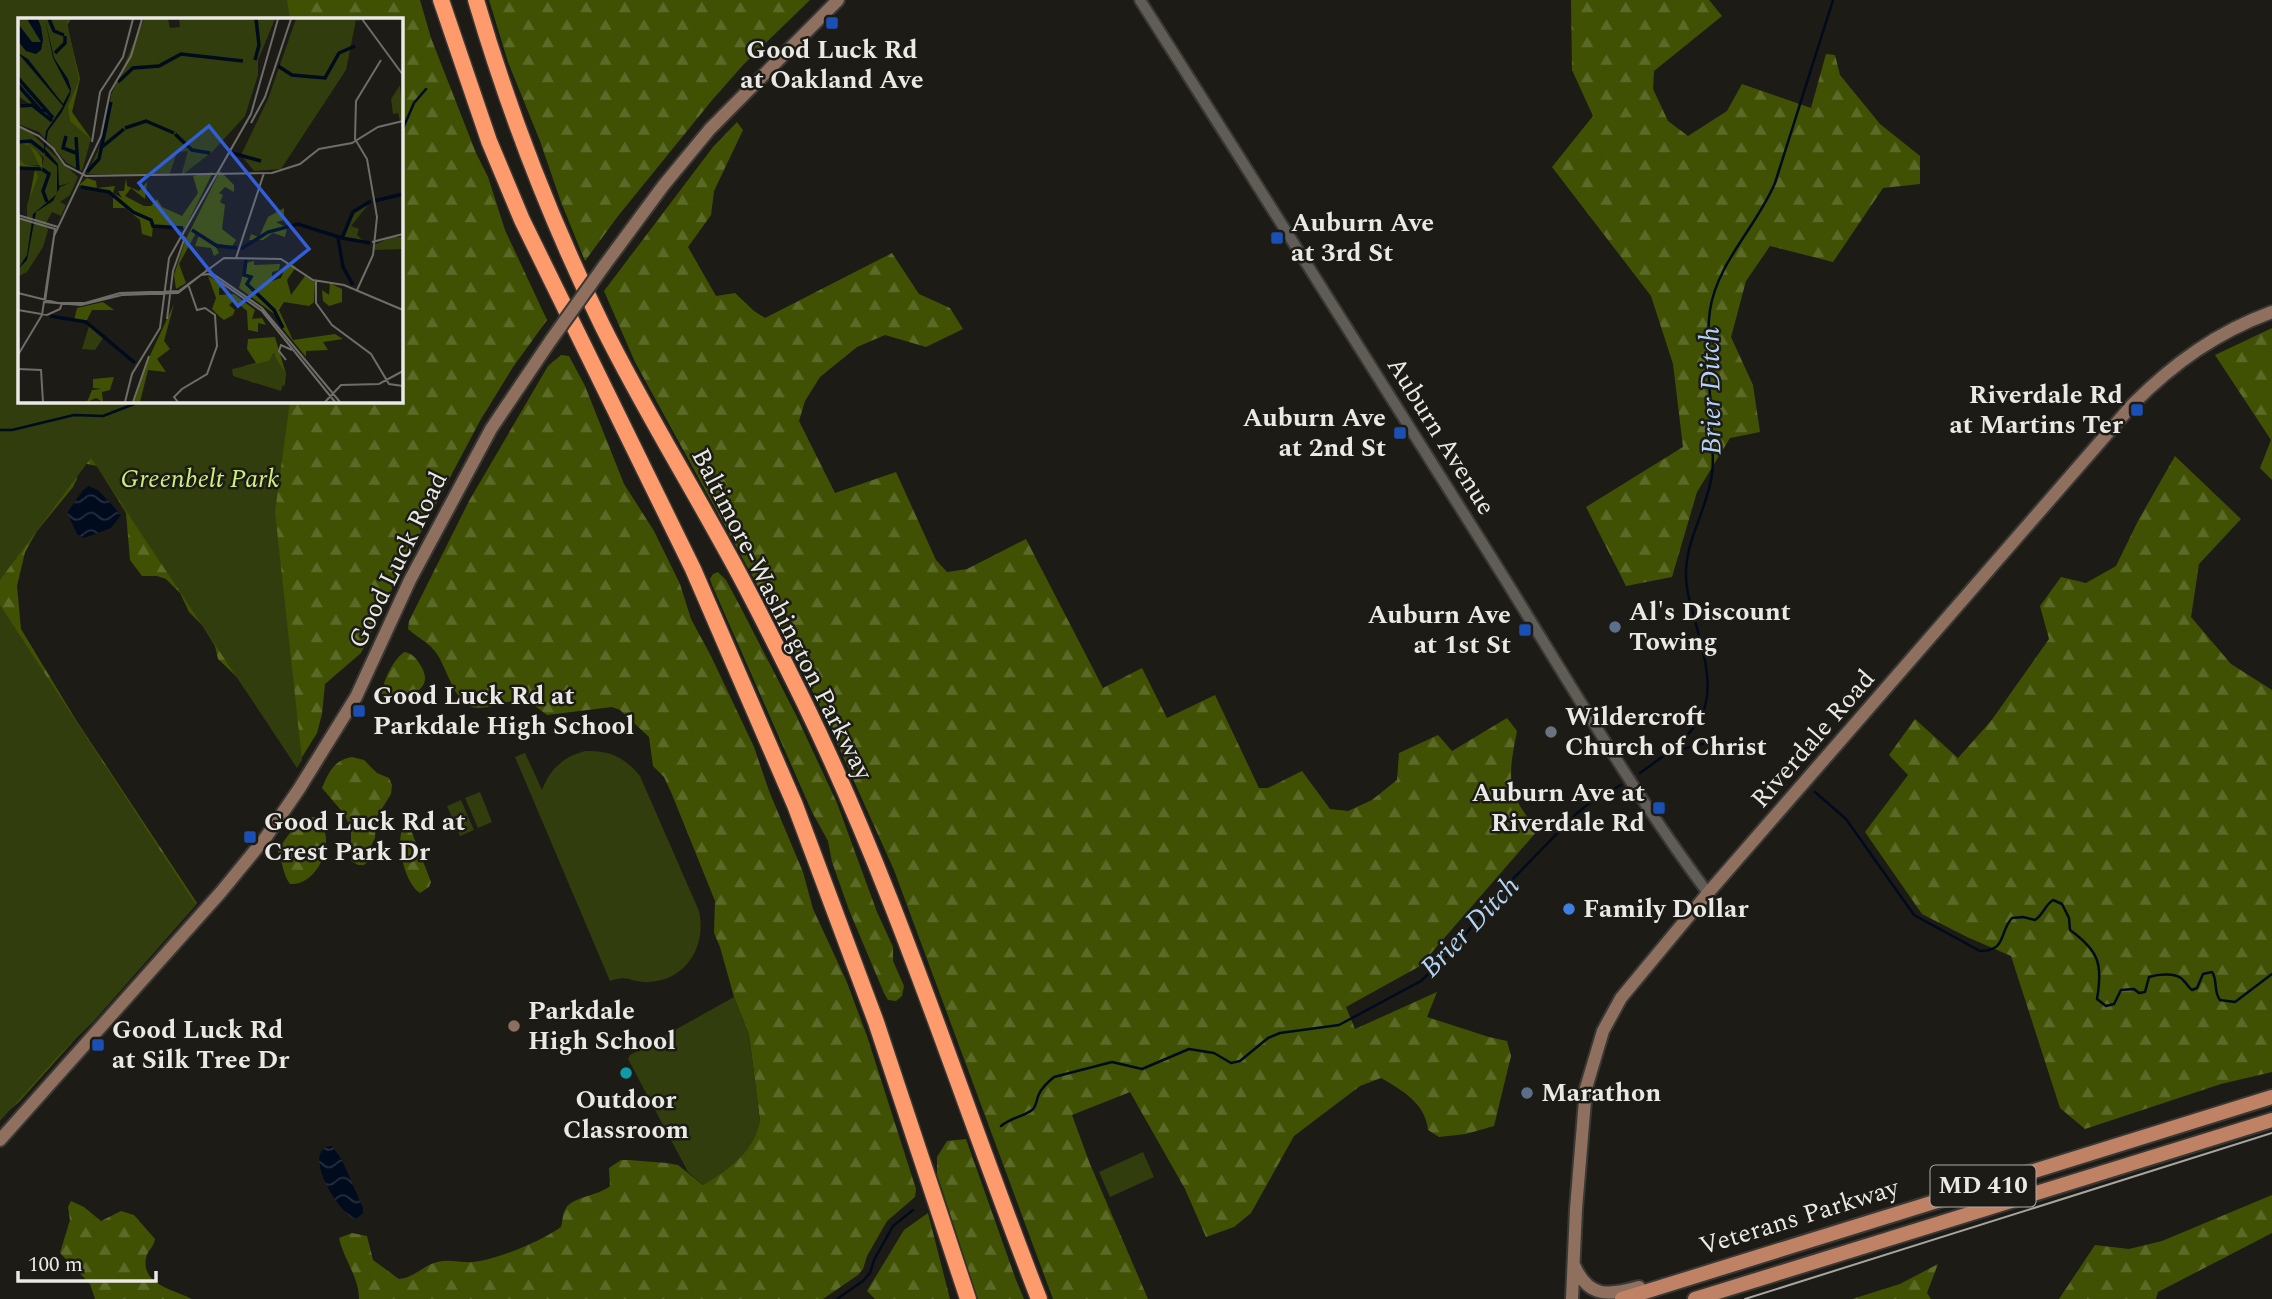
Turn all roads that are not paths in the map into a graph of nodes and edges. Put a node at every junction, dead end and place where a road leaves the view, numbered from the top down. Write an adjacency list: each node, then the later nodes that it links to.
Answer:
1 (441, 0): 12 (highway)
2 (476, 0): 13 (highway, Baltimore-Washington Parkway)
3 (838, 0): 9 (main road, Good Luck Road, bridge)
4 (1140, 0): 6 (street, Auburn Avenue)
5 (2272, 312): 6 (main road, Riverdale Road)
6 (1707, 893): 10 (main road, Riverdale Road)
7 (2272, 1097): 11 (main road, Veterans Parkway / MD 410)
8 (2272, 1120): 16 (main road, Veterans Parkway / MD 410)
9 (0, 1140)
10 (1573, 1263): 11 (main road); 14 (main road, Riverdale Road)
11 (1694, 1275): 15 (main road, Veterans Parkway / MD 410)
12 (968, 1299)
13 (1039, 1299)
14 (1572, 1299)
15 (1622, 1299)
16 (1695, 1299)

